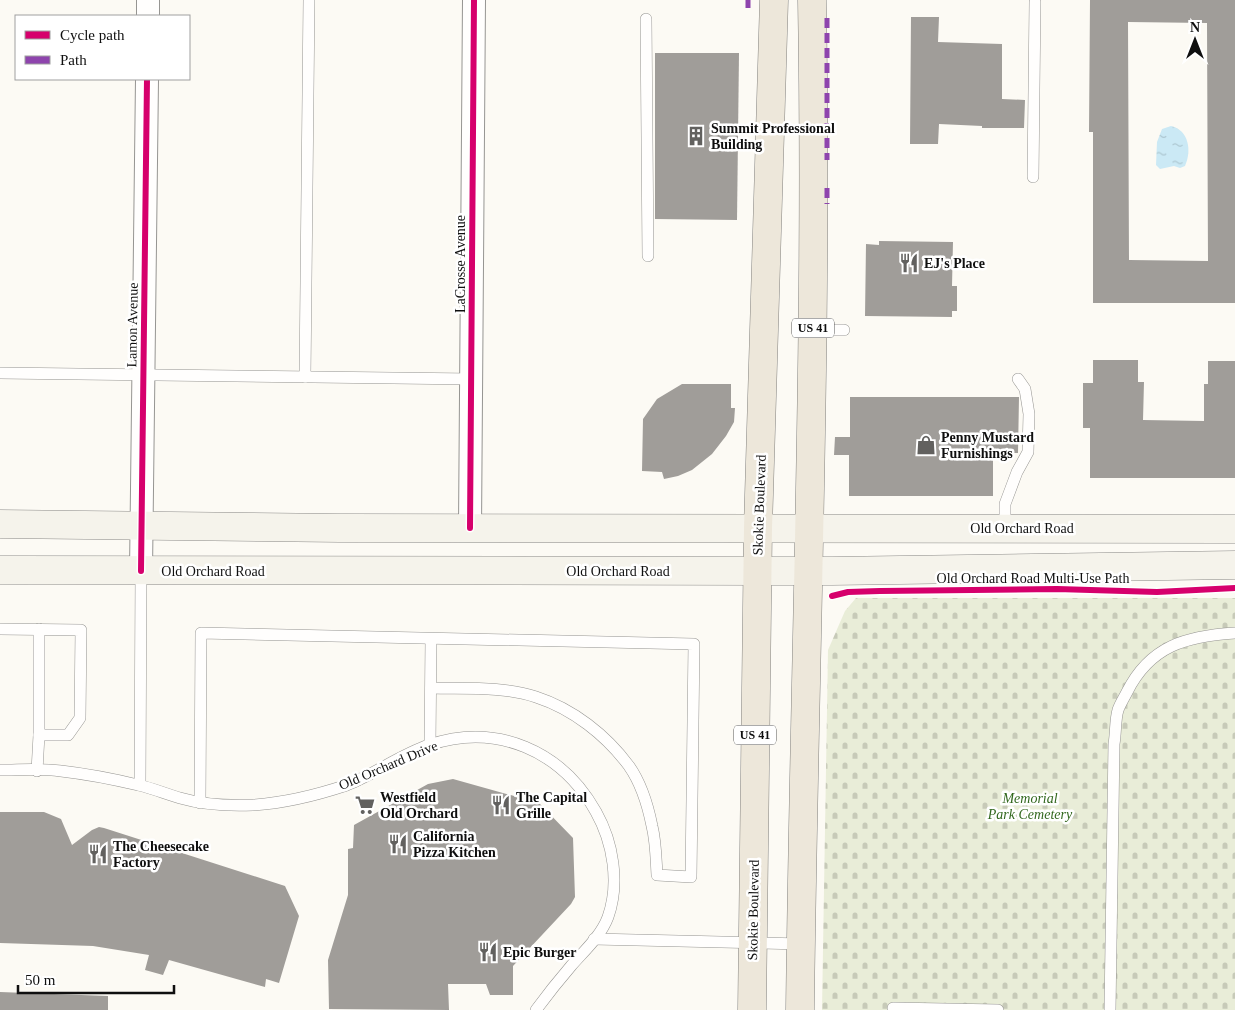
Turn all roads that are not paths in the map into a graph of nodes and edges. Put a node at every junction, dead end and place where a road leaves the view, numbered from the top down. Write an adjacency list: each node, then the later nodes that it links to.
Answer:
1 (148, 0): 7 (street)
2 (309, 0): 16 (lane)
3 (474, 0): 17 (street, LaCrosse Avenue)
4 (774, 0): 22 (main road, Skokie Boulevard / US 41)
5 (812, 0): 12 (main road, US 41)
6 (1035, 2): 10 (lane)
7 (148, 15)
8 (646, 19): 11 (lane)
9 (147, 80): 15 (street, Lamon Avenue)
10 (1032, 177)
11 (648, 256)
12 (813, 330): 13 (lane); 23 (main road, US 41)
13 (844, 330)
14 (0, 373): 15 (lane)
15 (144, 374): 16 (lane); 20 (street, Lamon Avenue)
16 (305, 377): 17 (lane)
17 (472, 379): 21 (street, LaCrosse Avenue)
18 (1018, 379): 24 (lane)
19 (0, 524): 20 (main road, Old Orchard Road)
20 (142, 525): 21 (main road, Old Orchard Road); 28 (street, Lamon Avenue)
21 (470, 528): 22 (main road, Old Orchard Road)
22 (758, 528): 23 (main road, Old Orchard Road); 29 (main road, Skokie Boulevard / US 41)
23 (809, 528): 24 (main road, Old Orchard Road); 30 (main road, US 41)
24 (1005, 528): 25 (main road, Old Orchard Road)
25 (1235, 529)
26 (1235, 565): 30 (main road, Old Orchard Road)
27 (0, 570): 28 (main road, Old Orchard Road)
28 (141, 571): 29 (main road, Old Orchard Road); 40 (lane)
29 (758, 571): 30 (main road, Old Orchard Road); 43 (main road, Skokie Boulevard / US 41)
30 (807, 571): 44 (main road, US 41)
31 (0, 629): 32 (lane)
32 (39, 629): 36 (lane); 36 (lane)
33 (1235, 632): 50 (lane)
34 (431, 639): 35 (lane); 35 (lane); 41 (lane)
35 (431, 688): 37 (lane)
36 (39, 735): 39 (lane)
37 (430, 745): 41 (lane, Old Orchard Drive); 42 (lane, Old Orchard Drive)
38 (0, 770): 39 (lane, Old Orchard Drive)
39 (37, 770): 40 (lane, Old Orchard Drive)
40 (140, 785): 41 (lane, Old Orchard Drive)
41 (200, 802)
42 (594, 939): 43 (lane); 46 (lane, Old Orchard Drive)
43 (752, 943): 44 (lane); 47 (main road, Skokie Boulevard / US 41)
44 (801, 944): 48 (main road, US 41)
45 (893, 1008): 49 (lane)
46 (536, 1010)
47 (752, 1010)
48 (800, 1010)
49 (998, 1010)
50 (1110, 1010)

